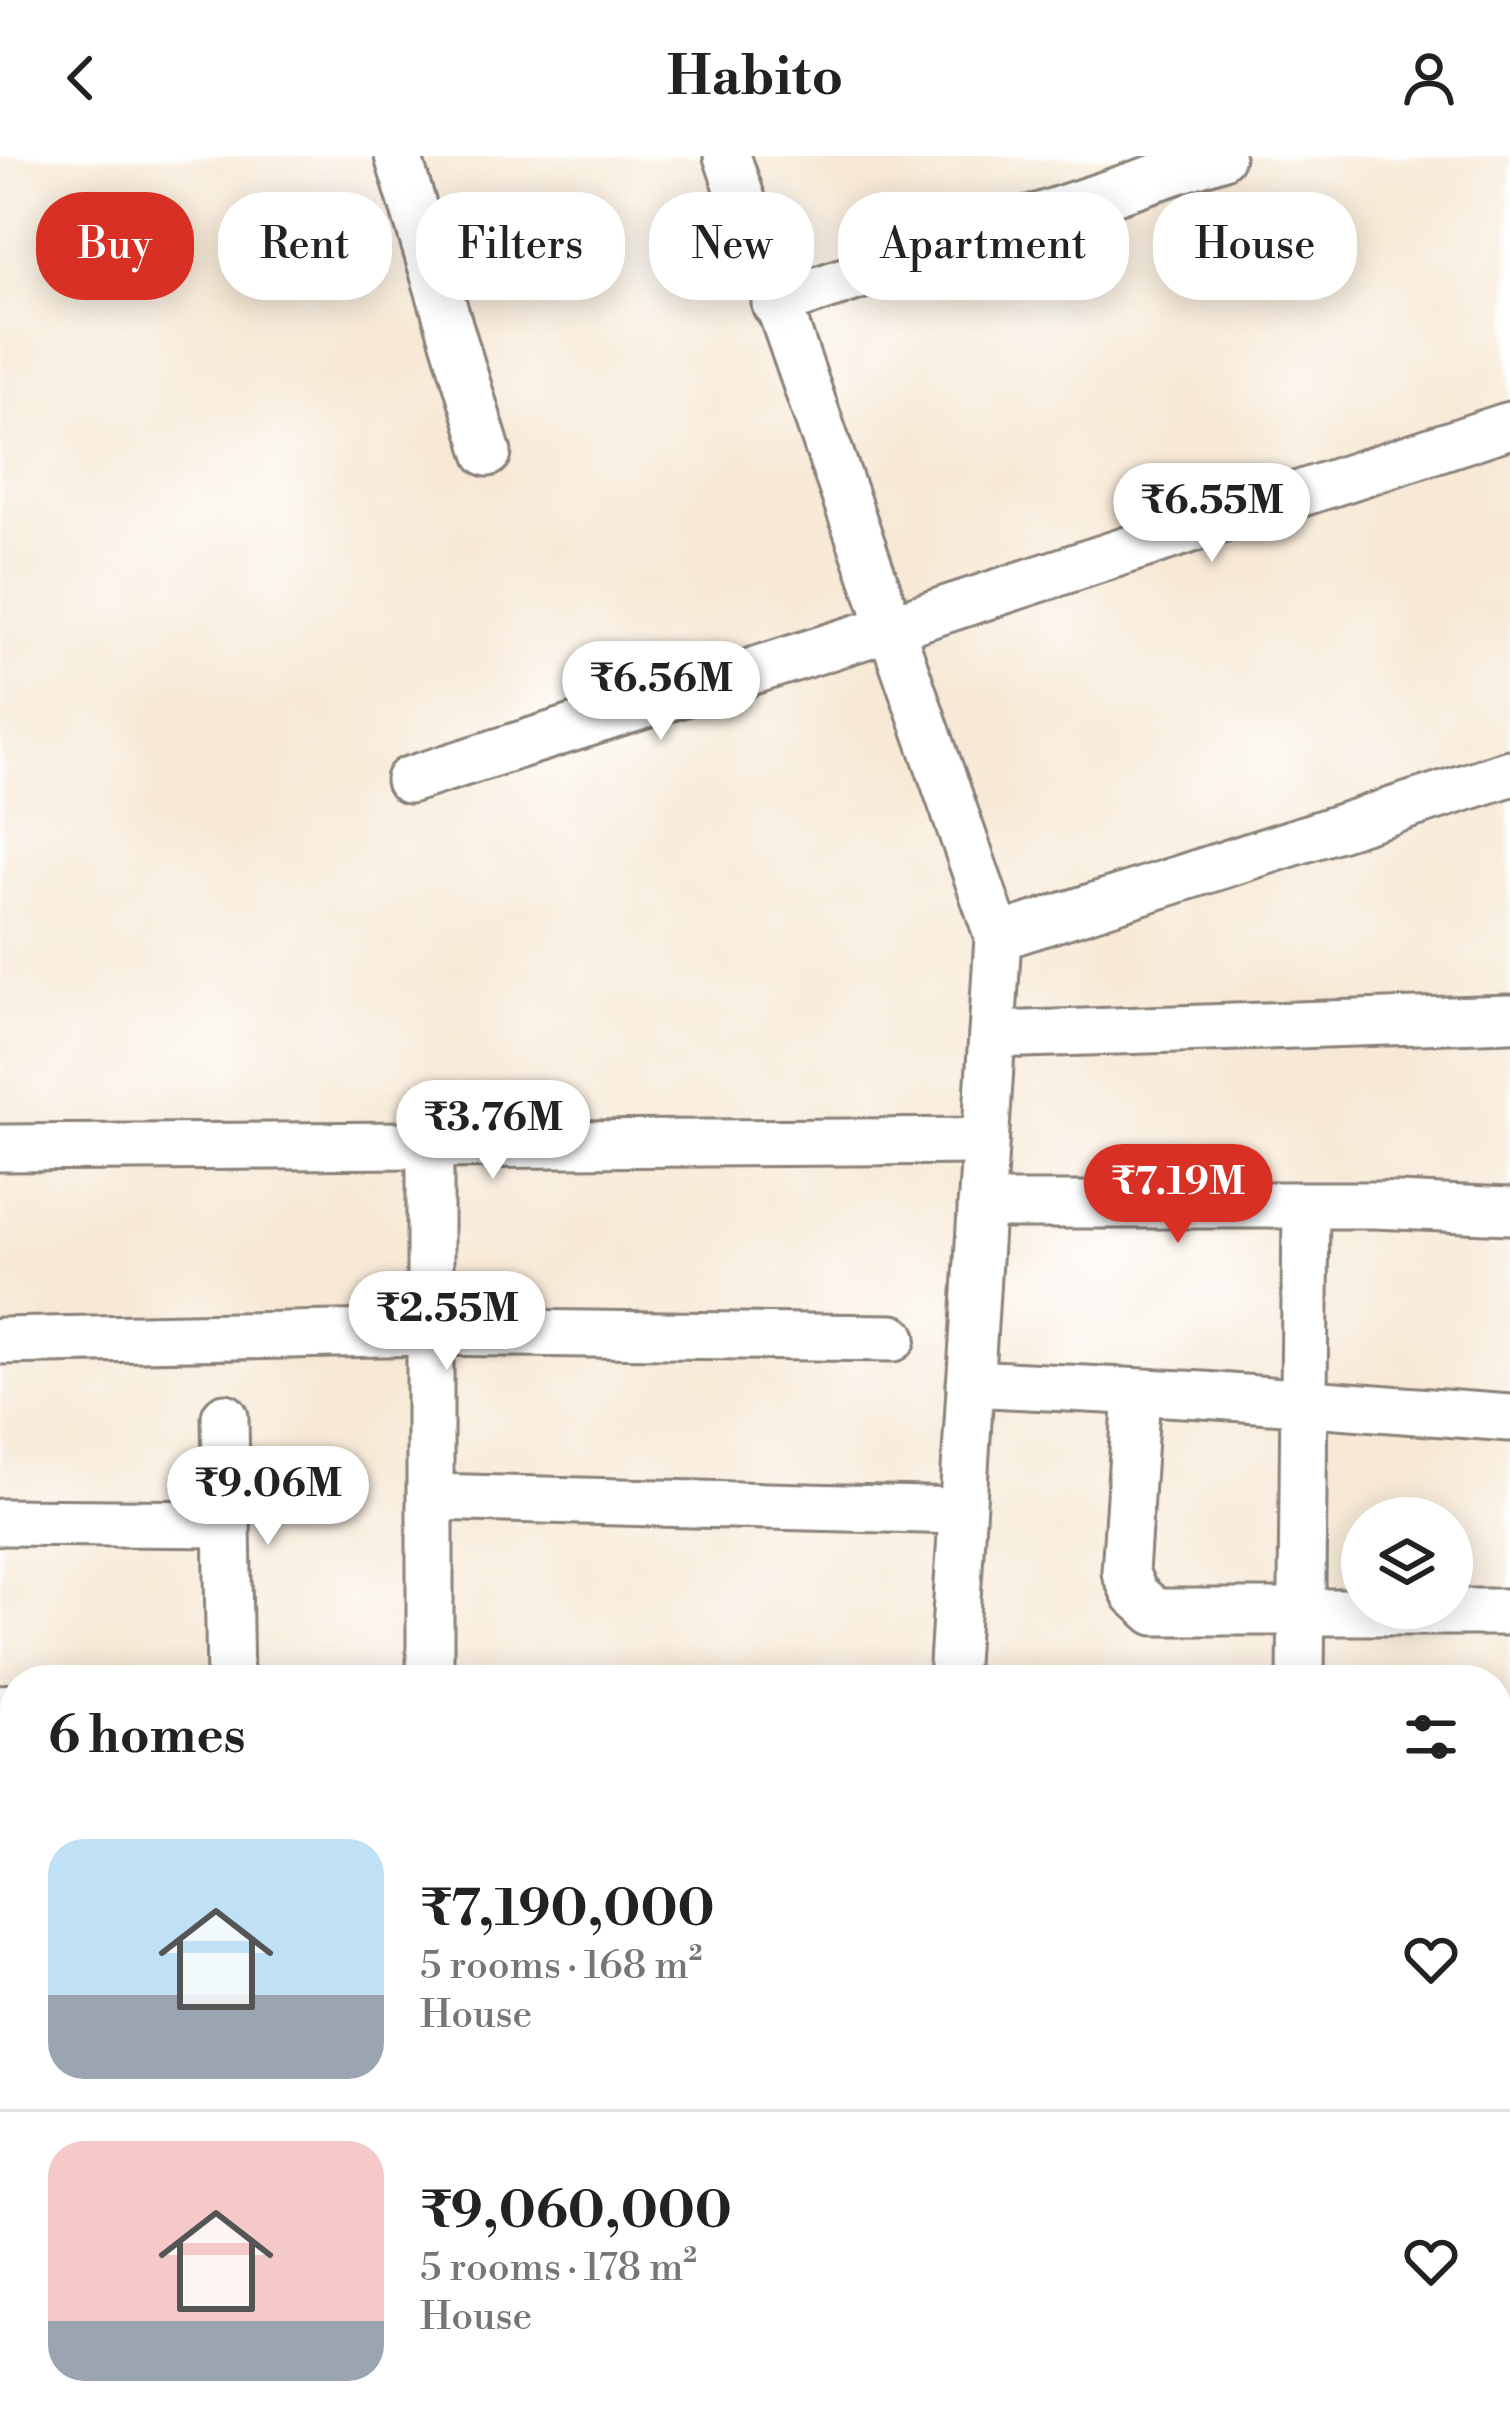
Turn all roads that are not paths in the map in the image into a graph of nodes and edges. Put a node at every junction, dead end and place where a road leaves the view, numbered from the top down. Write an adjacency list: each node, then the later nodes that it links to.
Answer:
1 (398, 156): 6 (street)
2 (727, 156): 4 (street)
3 (1221, 156): 4 (street)
4 (776, 304): 7 (street)
5 (1510, 425): 7 (street)
6 (488, 453)
7 (889, 628): 9 (street); 10 (street)
8 (1510, 773): 10 (street)
9 (409, 780)
10 (998, 937): 12 (street)
11 (1510, 1018): 12 (street)
12 (992, 1035): 13 (street)
13 (985, 1141): 14 (street); 16 (street)
14 (430, 1142): 15 (street); 19 (street)
15 (0, 1148)
16 (981, 1205): 17 (street); 22 (street)
17 (1306, 1206): 18 (street); 24 (street)
18 (1510, 1211)
19 (430, 1332): 20 (street); 21 (street); 27 (street)
20 (893, 1338)
21 (0, 1341)
22 (970, 1384): 23 (street); 28 (street)
23 (1137, 1393): 24 (street); 31 (street)
24 (1304, 1404): 26 (street); 31 (street)
25 (225, 1417): 30 (street)
26 (1510, 1418)
27 (431, 1497): 28 (street); 34 (street)
28 (962, 1511): 35 (street)
29 (0, 1522): 30 (street)
30 (227, 1523): 33 (street)
31 (1302, 1610): 32 (street); 36 (street)
32 (1510, 1612)
33 (230, 1665)
34 (430, 1665)
35 (953, 1665)
36 (1301, 1665)

